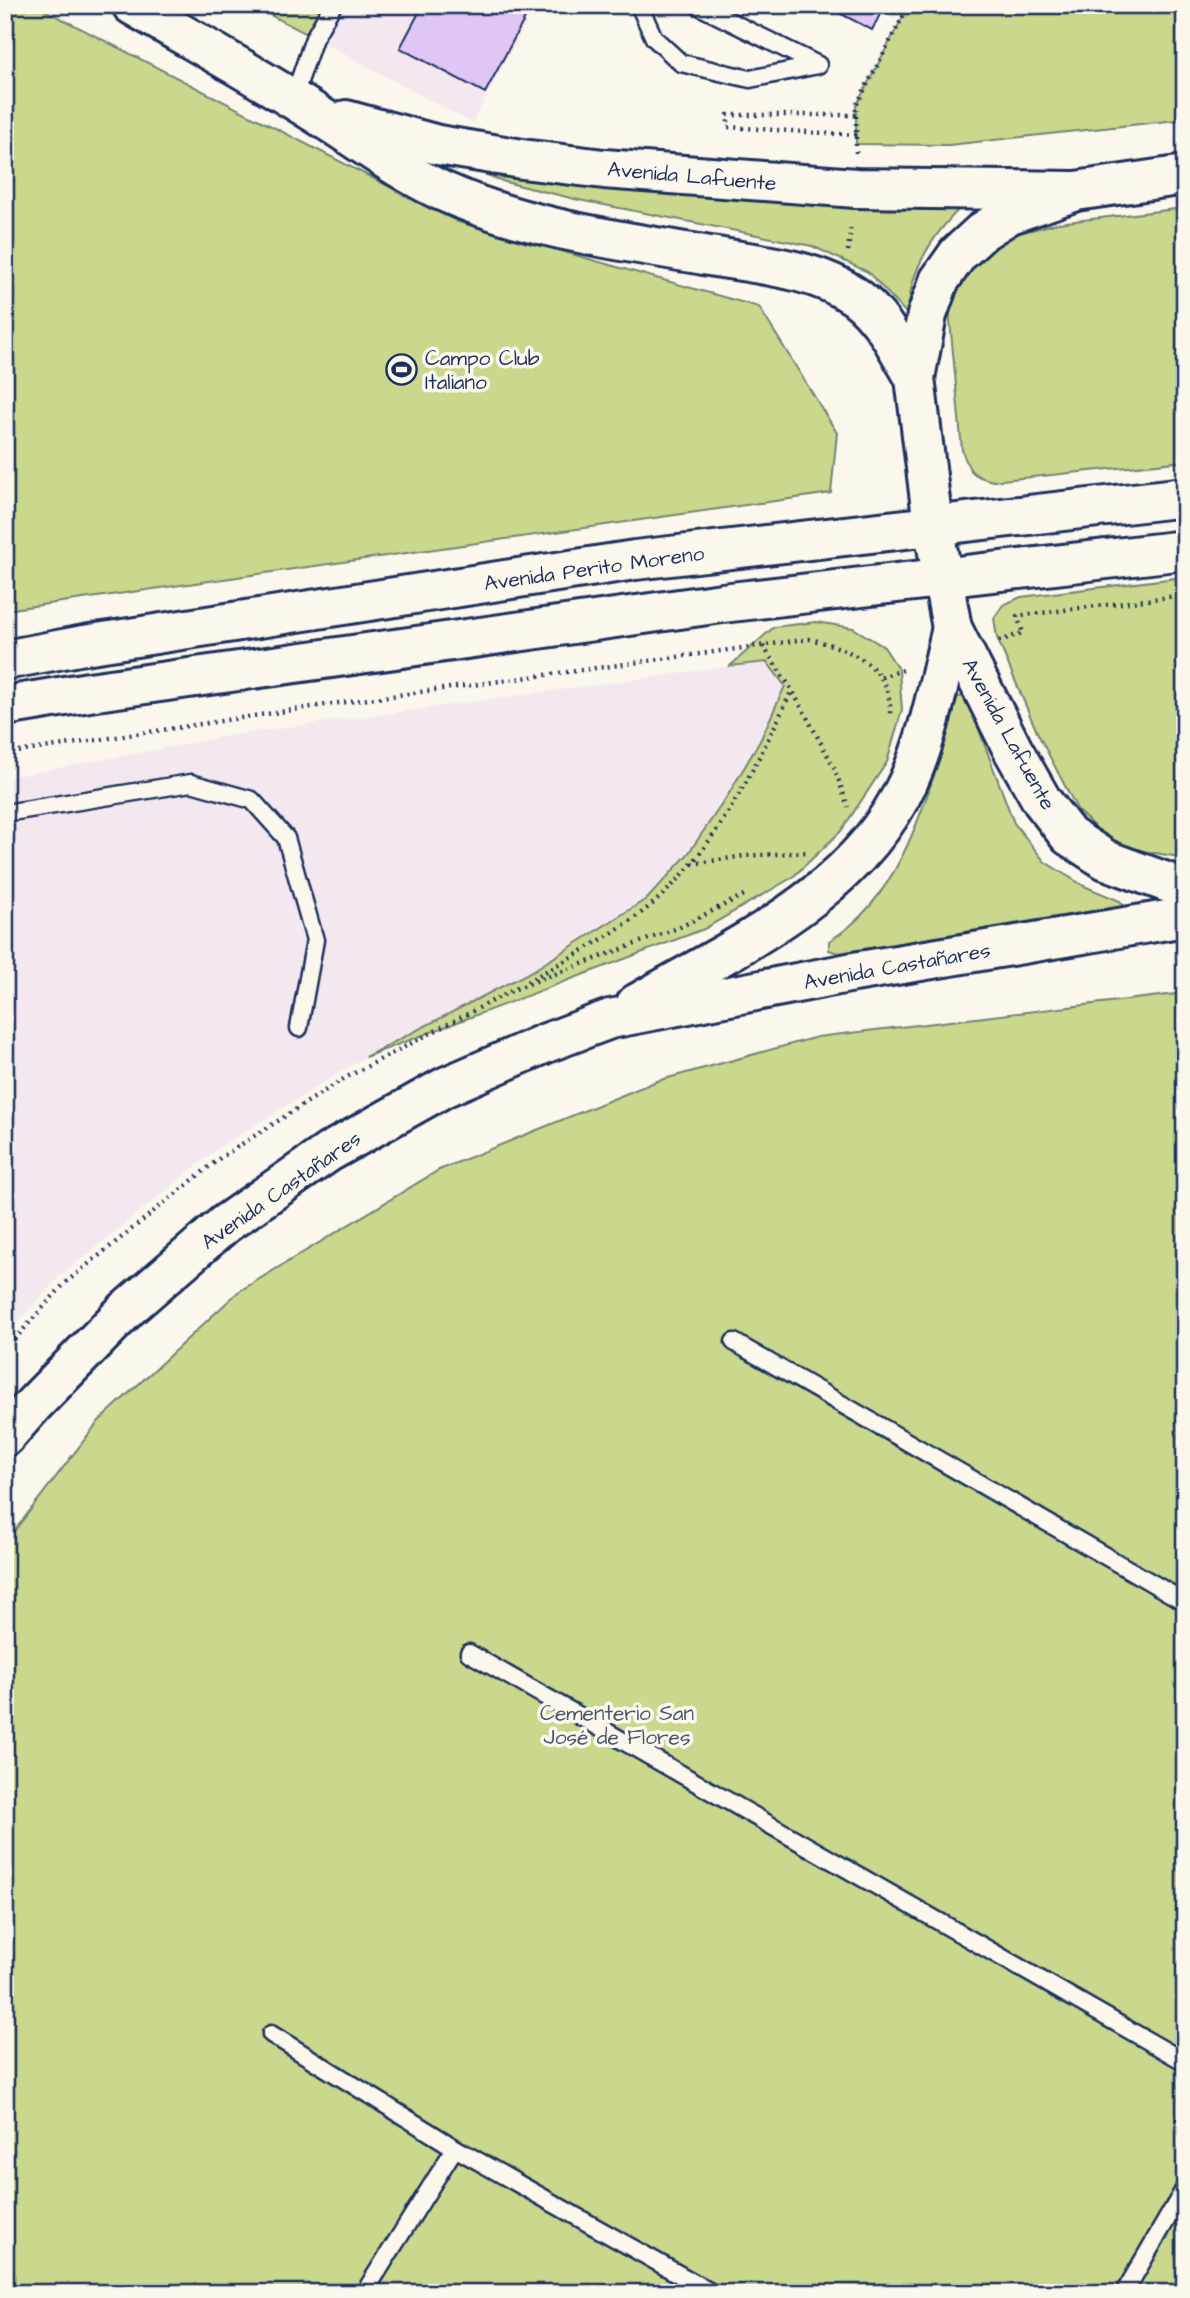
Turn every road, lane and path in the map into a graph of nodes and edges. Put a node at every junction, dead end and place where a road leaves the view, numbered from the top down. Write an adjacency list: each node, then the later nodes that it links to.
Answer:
1 (132, 5): 6 (main road, Avenida Lafuente)
2 (333, 5): 6 (lane)
3 (639, 5): 4 (lane)
4 (697, 5)
5 (909, 5): 7 (path)
6 (303, 106): 10 (main road, Avenida Lafuente); 12 (main road, Avenida Lafuente)
7 (856, 115): 8 (path); 8 (path)
8 (856, 135): 10 (path)
9 (1185, 175): 11 (main road)
10 (856, 188): 11 (main road, Avenida Lafuente); 12 (path)
11 (1076, 191): 13 (main road)
12 (844, 290): 13 (main road, Avenida Lafuente)
13 (915, 379): 15 (main road)
14 (1185, 497): 15 (main road, Avenida Perito Moreno)
15 (933, 525): 17 (main road); 21 (main road, Avenida Perito Moreno)
16 (1185, 550): 17 (main road)
17 (944, 579): 20 (main road); 24 (main road)
18 (1185, 595): 20 (path)
19 (763, 646): 22 (path); 23 (path); 26 (path)
20 (953, 646): 22 (path); 35 (main road, Avenida Lafuente); 39 (main road, Avenida Castañares)
21 (5, 660)
22 (881, 677): 25 (path)
23 (792, 690): 28 (path); 34 (path)
24 (5, 706)
25 (889, 726)
26 (5, 754)
27 (855, 795): 28 (path)
28 (848, 807): 30 (path)
29 (5, 813): 40 (lane)
30 (841, 816)
31 (817, 843): 32 (path)
32 (809, 852): 33 (path); 34 (path)
33 (798, 859)
34 (691, 864): 38 (path)
35 (1185, 889)
36 (755, 890): 38 (path)
37 (1185, 917): 39 (main road, Avenida Castañares)
38 (515, 989): 42 (path)
39 (610, 1019): 43 (main road, Avenida Castañares)
40 (299, 1028)
41 (734, 1342): 44 (lane)
42 (5, 1350)
43 (5, 1437)
44 (1185, 1602)
45 (469, 1653): 47 (lane)
46 (271, 2034): 48 (lane)
47 (1185, 2062)
48 (455, 2148): 50 (lane); 51 (lane)
49 (1185, 2188): 52 (lane)
50 (364, 2293)
51 (712, 2293)
52 (1124, 2293)

